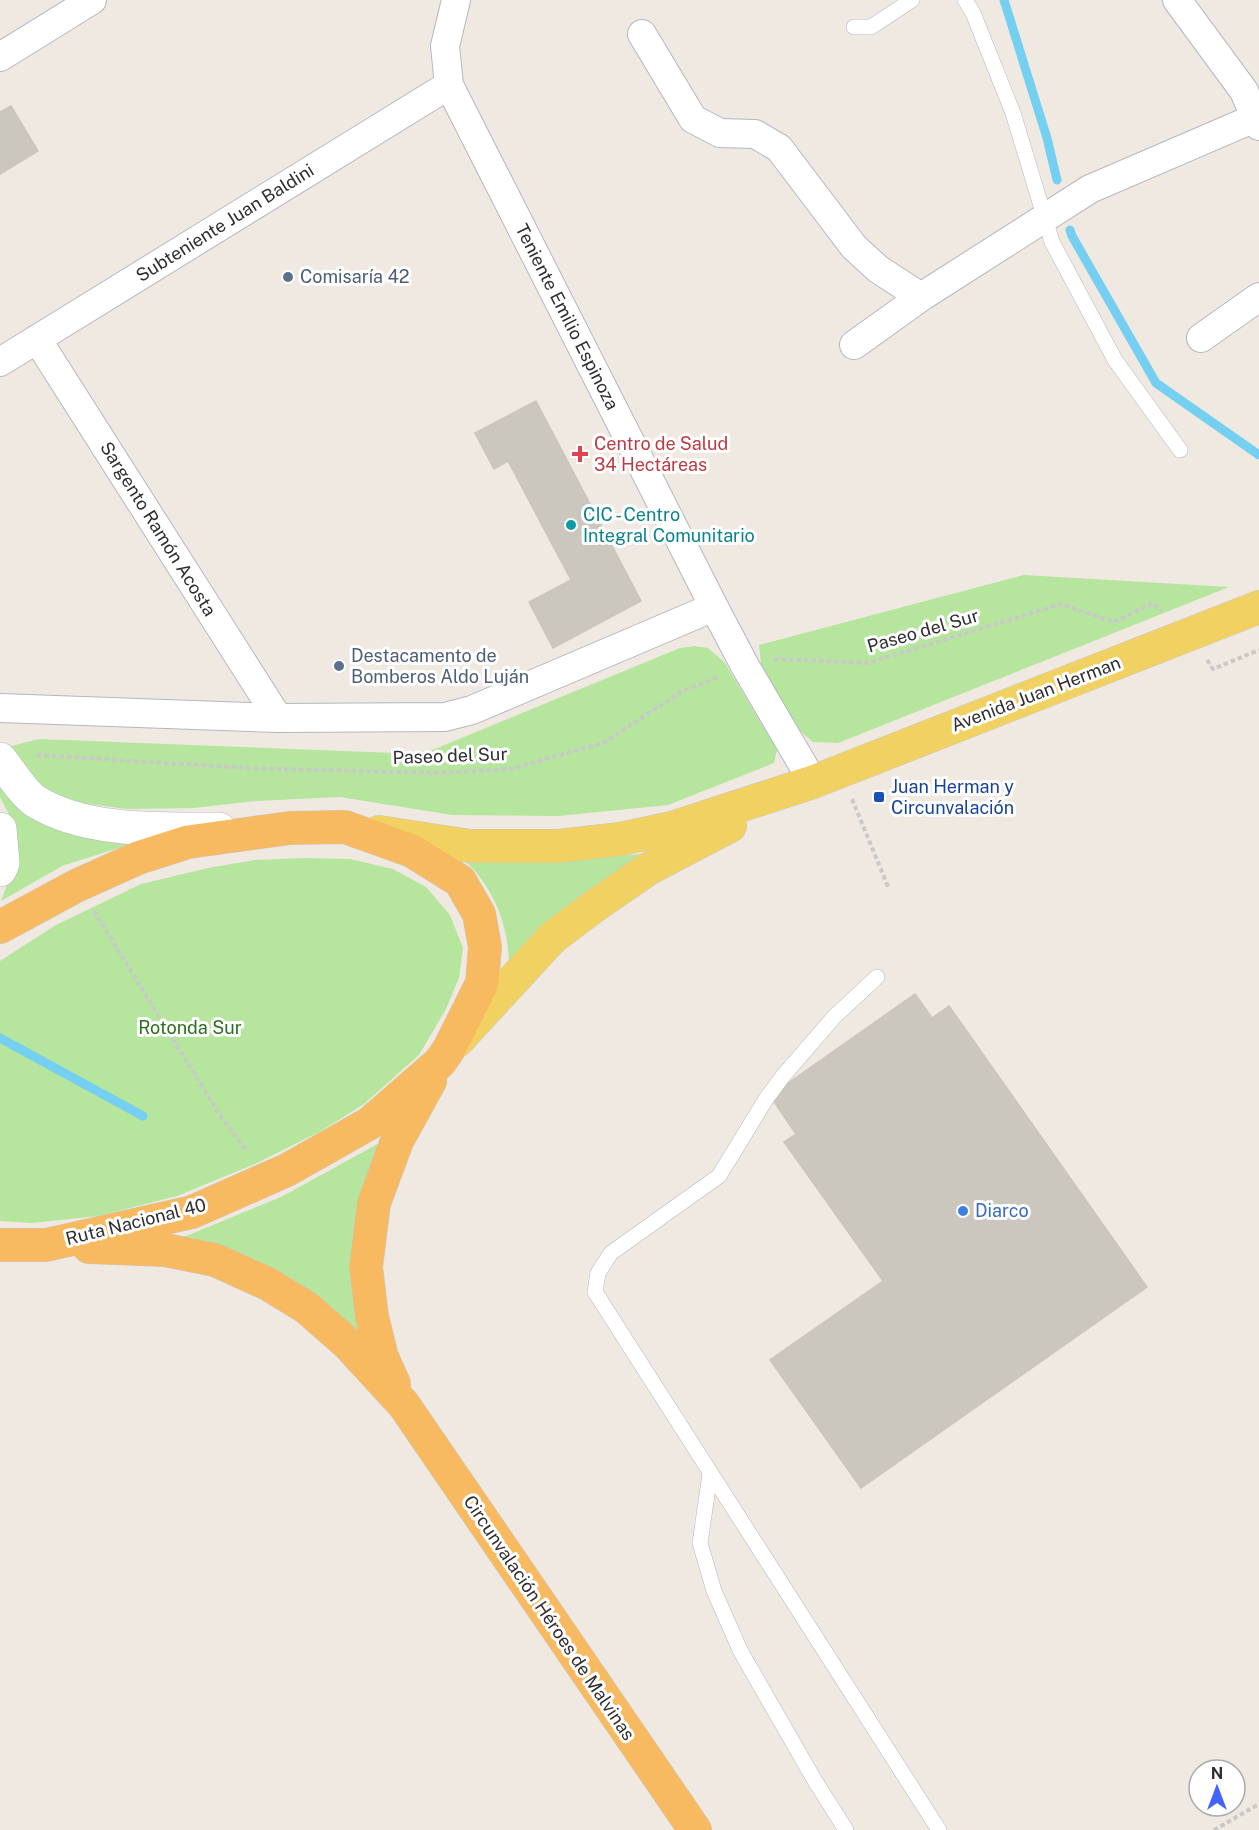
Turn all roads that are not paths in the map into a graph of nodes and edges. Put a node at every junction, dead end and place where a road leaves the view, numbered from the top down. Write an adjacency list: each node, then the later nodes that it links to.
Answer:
1 (92, 0): 6 (street)
2 (456, 0): 10 (street, Teniente Emilio Espinoza)
3 (912, 0): 7 (lane)
4 (965, 0): 12 (lane)
5 (1177, 0): 11 (street)
6 (62, 7): 9 (street)
7 (854, 27)
8 (642, 33): 13 (street)
9 (0, 57)
10 (449, 85): 16 (street, Subteniente Juan Baldini); 21 (street, Teniente Emilio Espinoza)
11 (1257, 122): 12 (street)
12 (1045, 218): 13 (street); 19 (lane)
13 (921, 297): 17 (street)
14 (1259, 297): 15 (street)
15 (1201, 338)
16 (37, 339): 18 (street, Subteniente Juan Baldini); 23 (street, Sargento Ramón Acosta)
17 (854, 345)
18 (0, 362)
19 (1180, 450)
20 (1259, 607): 25 (main road, Avenida Juan Herman)
21 (714, 608): 23 (street); 25 (street, Teniente Emilio Espinoza)
22 (0, 708): 23 (street)
23 (278, 718)
24 (0, 759): 27 (street)
25 (813, 782): 26 (main road, Avenida Juan Herman); 32 (main road, Avenida Juan Herman)
26 (345, 827): 27 (highway, Ruta Nacional 40); 32 (highway, Ruta Nacional 40)
27 (290, 828): 30 (highway, Ruta Nacional 40)
28 (0, 829): 29 (street)
29 (0, 870)
30 (0, 927)
31 (877, 977): 36 (lane)
32 (444, 1055): 34 (highway, Ruta Nacional 40); 35 (highway, Circunvalación Héroes de Malvinas)
33 (0, 1245): 34 (highway, Ruta Nacional 40)
34 (46, 1245): 35 (highway, Circunvalación Héroes de Malvinas)
35 (404, 1405): 37 (highway, Circunvalación Héroes de Malvinas)
36 (710, 1474): 38 (lane); 39 (lane)
37 (695, 1830)
38 (846, 1830)
39 (939, 1830)

